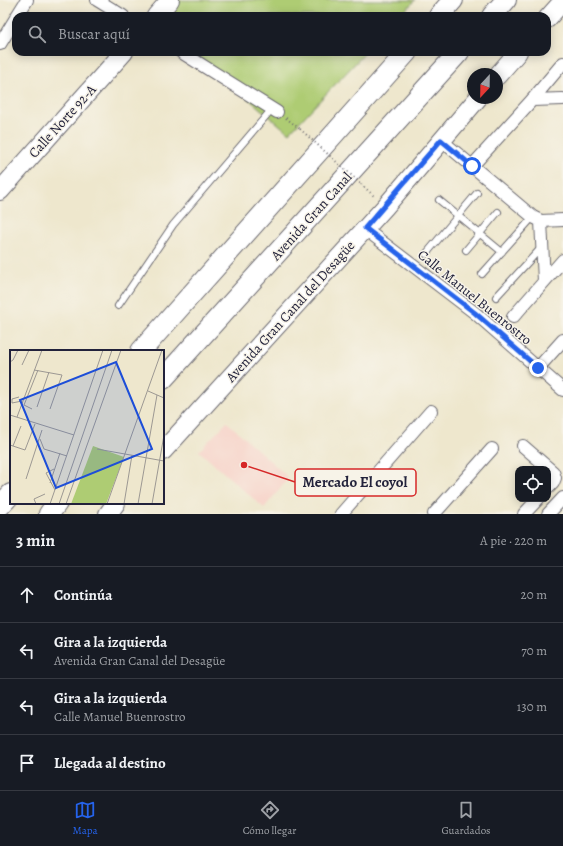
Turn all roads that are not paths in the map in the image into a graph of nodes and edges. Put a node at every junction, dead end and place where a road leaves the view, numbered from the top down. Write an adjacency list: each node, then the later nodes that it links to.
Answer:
1 (27, 0): 8 (street)
2 (97, 0): 7 (street)
3 (170, 0): 9 (street)
4 (453, 0): 10 (main road)
5 (506, 0): 11 (main road)
6 (563, 1): 12 (street)
7 (118, 9)
8 (20, 12)
9 (160, 12)
10 (442, 12)
11 (496, 12)
12 (551, 14)
13 (12, 25): 14 (street)
14 (0, 44)
15 (120, 56): 28 (street, Calle Norte 92-A)
16 (186, 56): 25 (street)
17 (403, 56): 48 (main road)
18 (455, 56): 50 (main road, Avenida Gran Canal)
19 (514, 56): 21 (street)
20 (563, 63): 23 (street)
21 (503, 69)
22 (563, 99): 23 (street)
23 (532, 100): 27 (street)
24 (473, 104): 26 (street, Avenida Gran Canal del Desagüe)
25 (274, 110): 45 (lane)
26 (441, 140): 27 (street); 35 (street, Avenida Gran Canal del Desagüe)
27 (472, 166): 33 (street)
28 (0, 190)
29 (477, 193): 32 (lane)
30 (439, 200): 32 (lane)
31 (498, 212): 36 (lane)
32 (458, 216): 36 (lane); 40 (lane)
33 (537, 219): 34 (street); 37 (street); 39 (lane)
34 (563, 220)
35 (365, 228): 49 (street, Calle Manuel Buenrostro); 55 (street, Avenida Gran Canal del Desagüe)
36 (480, 233): 38 (lane); 39 (lane)
37 (542, 247): 43 (street); 44 (lane)
38 (466, 250)
39 (502, 252): 42 (lane)
40 (426, 254)
41 (563, 260): 43 (street)
42 (482, 274)
43 (544, 281): 46 (street)
44 (496, 297)
45 (118, 306)
46 (513, 318)
47 (563, 340): 49 (street)
48 (142, 350)
49 (538, 368): 51 (street, Calle Manuel Buenrostro)
50 (164, 378)
51 (563, 390)
52 (431, 411): 66 (street)
53 (523, 446): 56 (street)
54 (492, 449): 67 (street)
55 (164, 450)
56 (546, 466)
57 (551, 470): 58 (street)
58 (551, 485)
59 (10, 495): 63 (main road)
60 (535, 502): 68 (street)
61 (56, 504): 64 (main road)
62 (115, 504): 65 (street)
63 (0, 506)
64 (49, 514)
65 (108, 514)
66 (341, 514)
67 (434, 514)
68 (524, 514)

